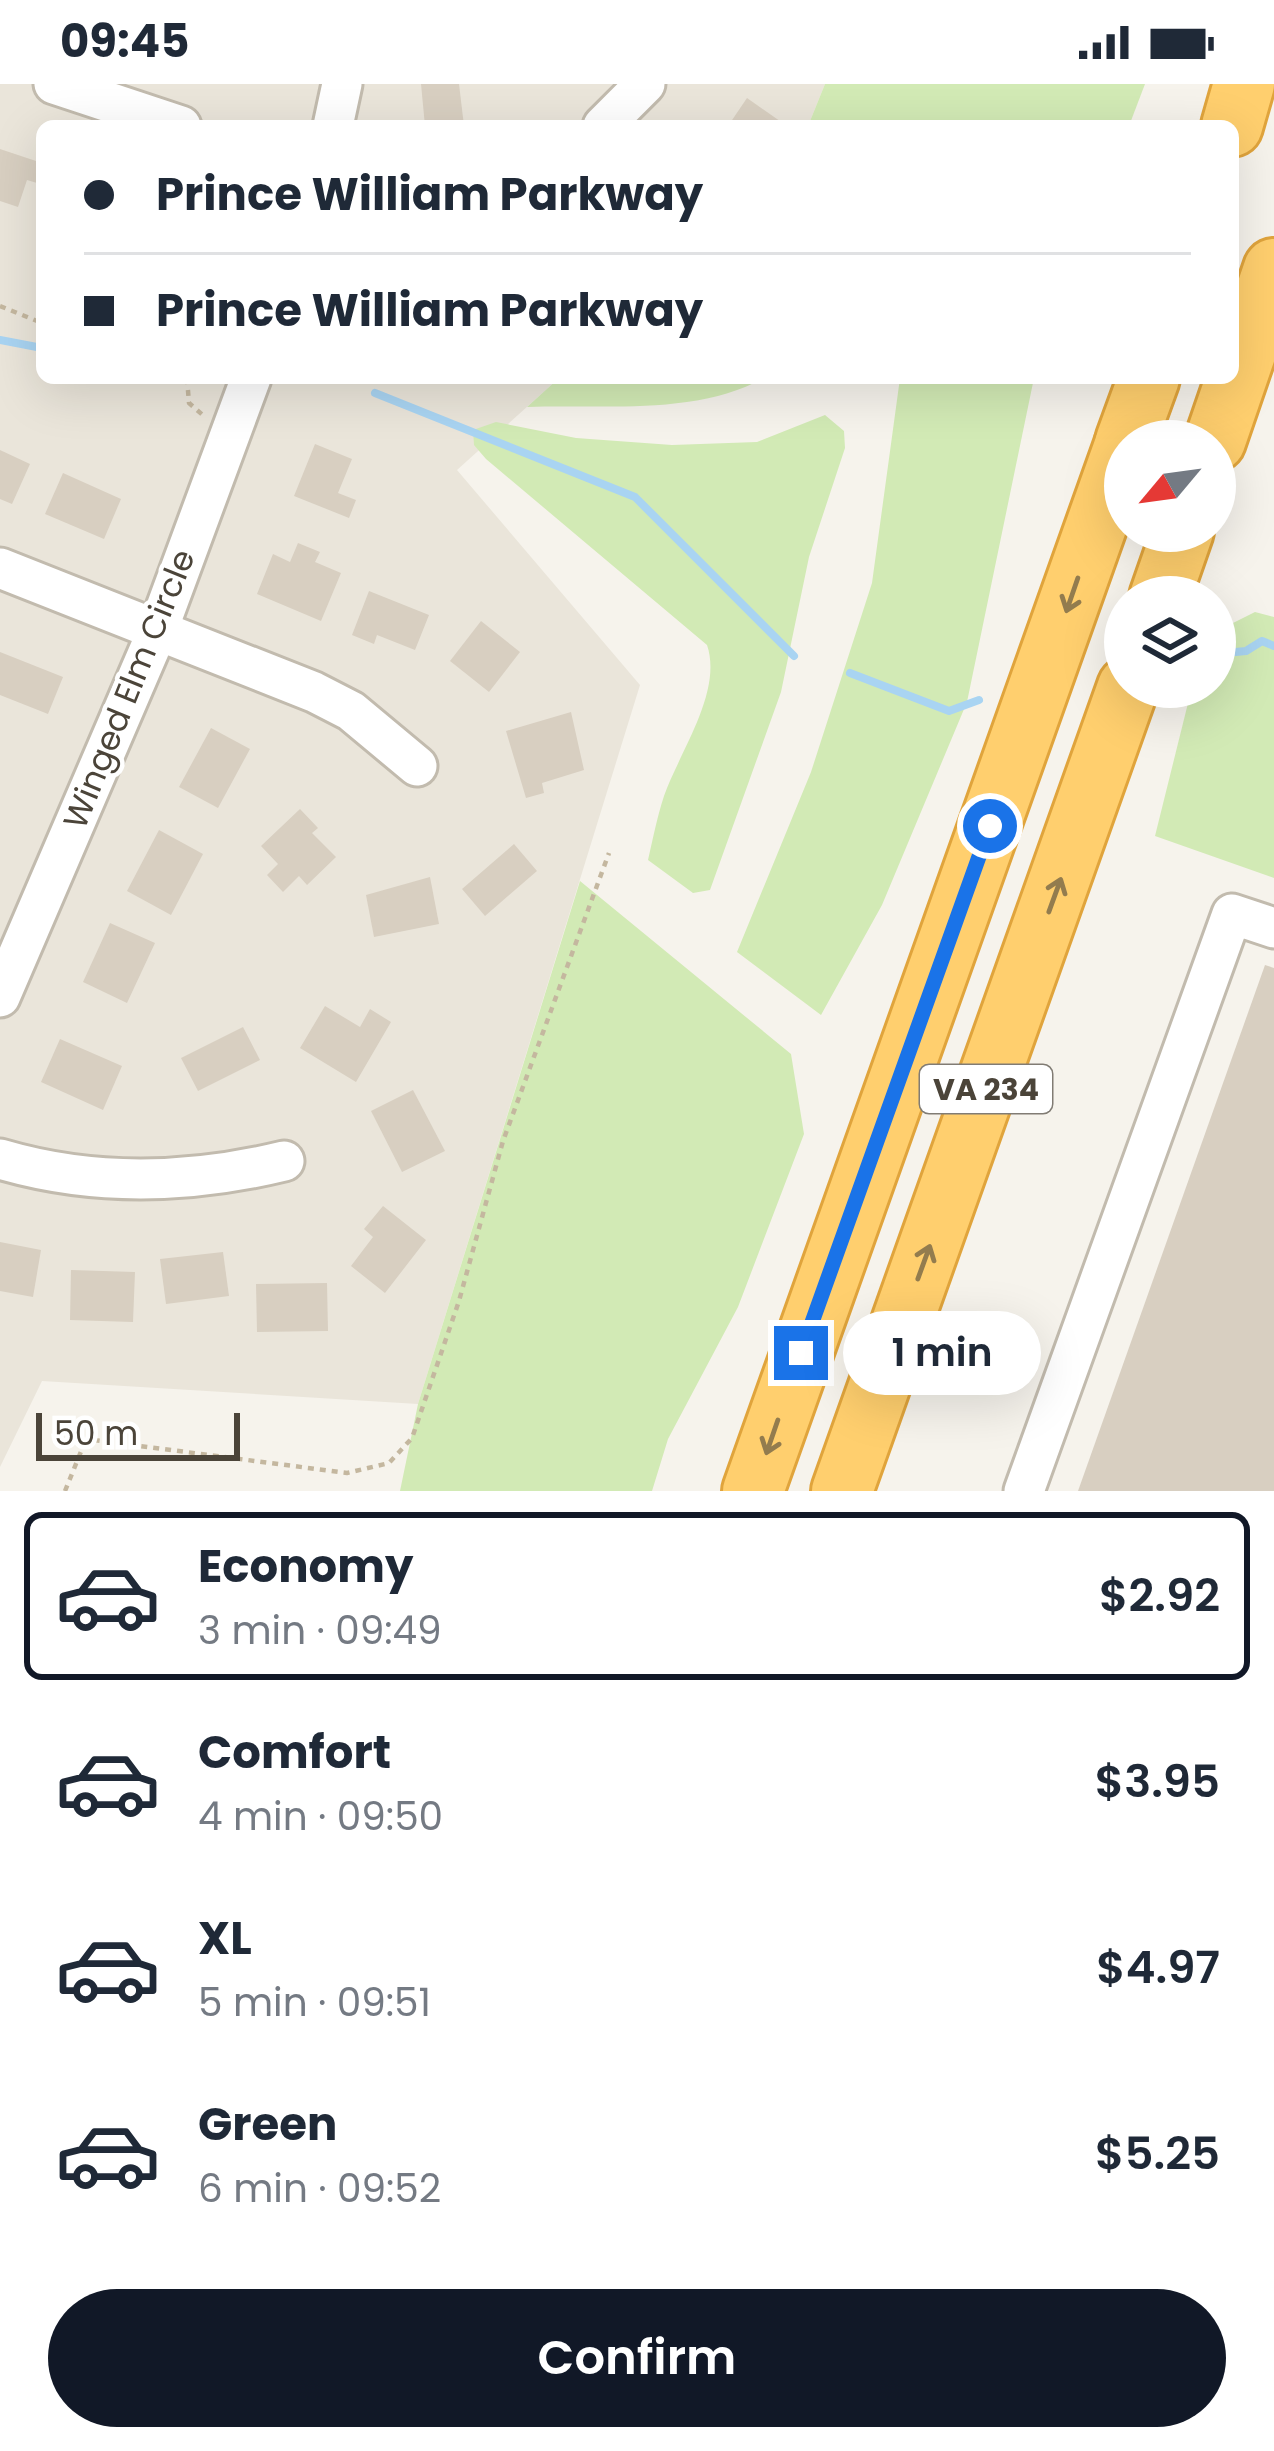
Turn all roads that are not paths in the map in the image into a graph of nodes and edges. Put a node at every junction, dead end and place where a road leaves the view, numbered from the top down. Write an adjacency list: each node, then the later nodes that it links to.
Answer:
1 (55, 84): 5 (street)
2 (342, 84): 6 (street)
3 (645, 84): 7 (street)
4 (1244, 84): 8 (highway)
5 (163, 120)
6 (334, 120)
7 (610, 120)
8 (1234, 120)
9 (1274, 269): 10 (highway)
10 (1239, 371)
11 (248, 384): 18 (street, Winged Elm Circle)
12 (1147, 384): 14 (highway, VA 234)
13 (1235, 384): 15 (highway)
14 (1134, 420)
15 (1222, 420)
16 (1104, 505): 25 (highway, VA 234, one-way to 25)
17 (0, 568): 18 (street)
18 (157, 632): 20 (street); 22 (street, Winged Elm Circle)
19 (1121, 708): 26 (highway, VA 234, one-way to 19)
20 (417, 766)
21 (1274, 928): 27 (street)
22 (0, 997)
23 (0, 1159): 24 (street)
24 (284, 1161)
25 (753, 1491)
26 (842, 1491)
27 (1024, 1491)

